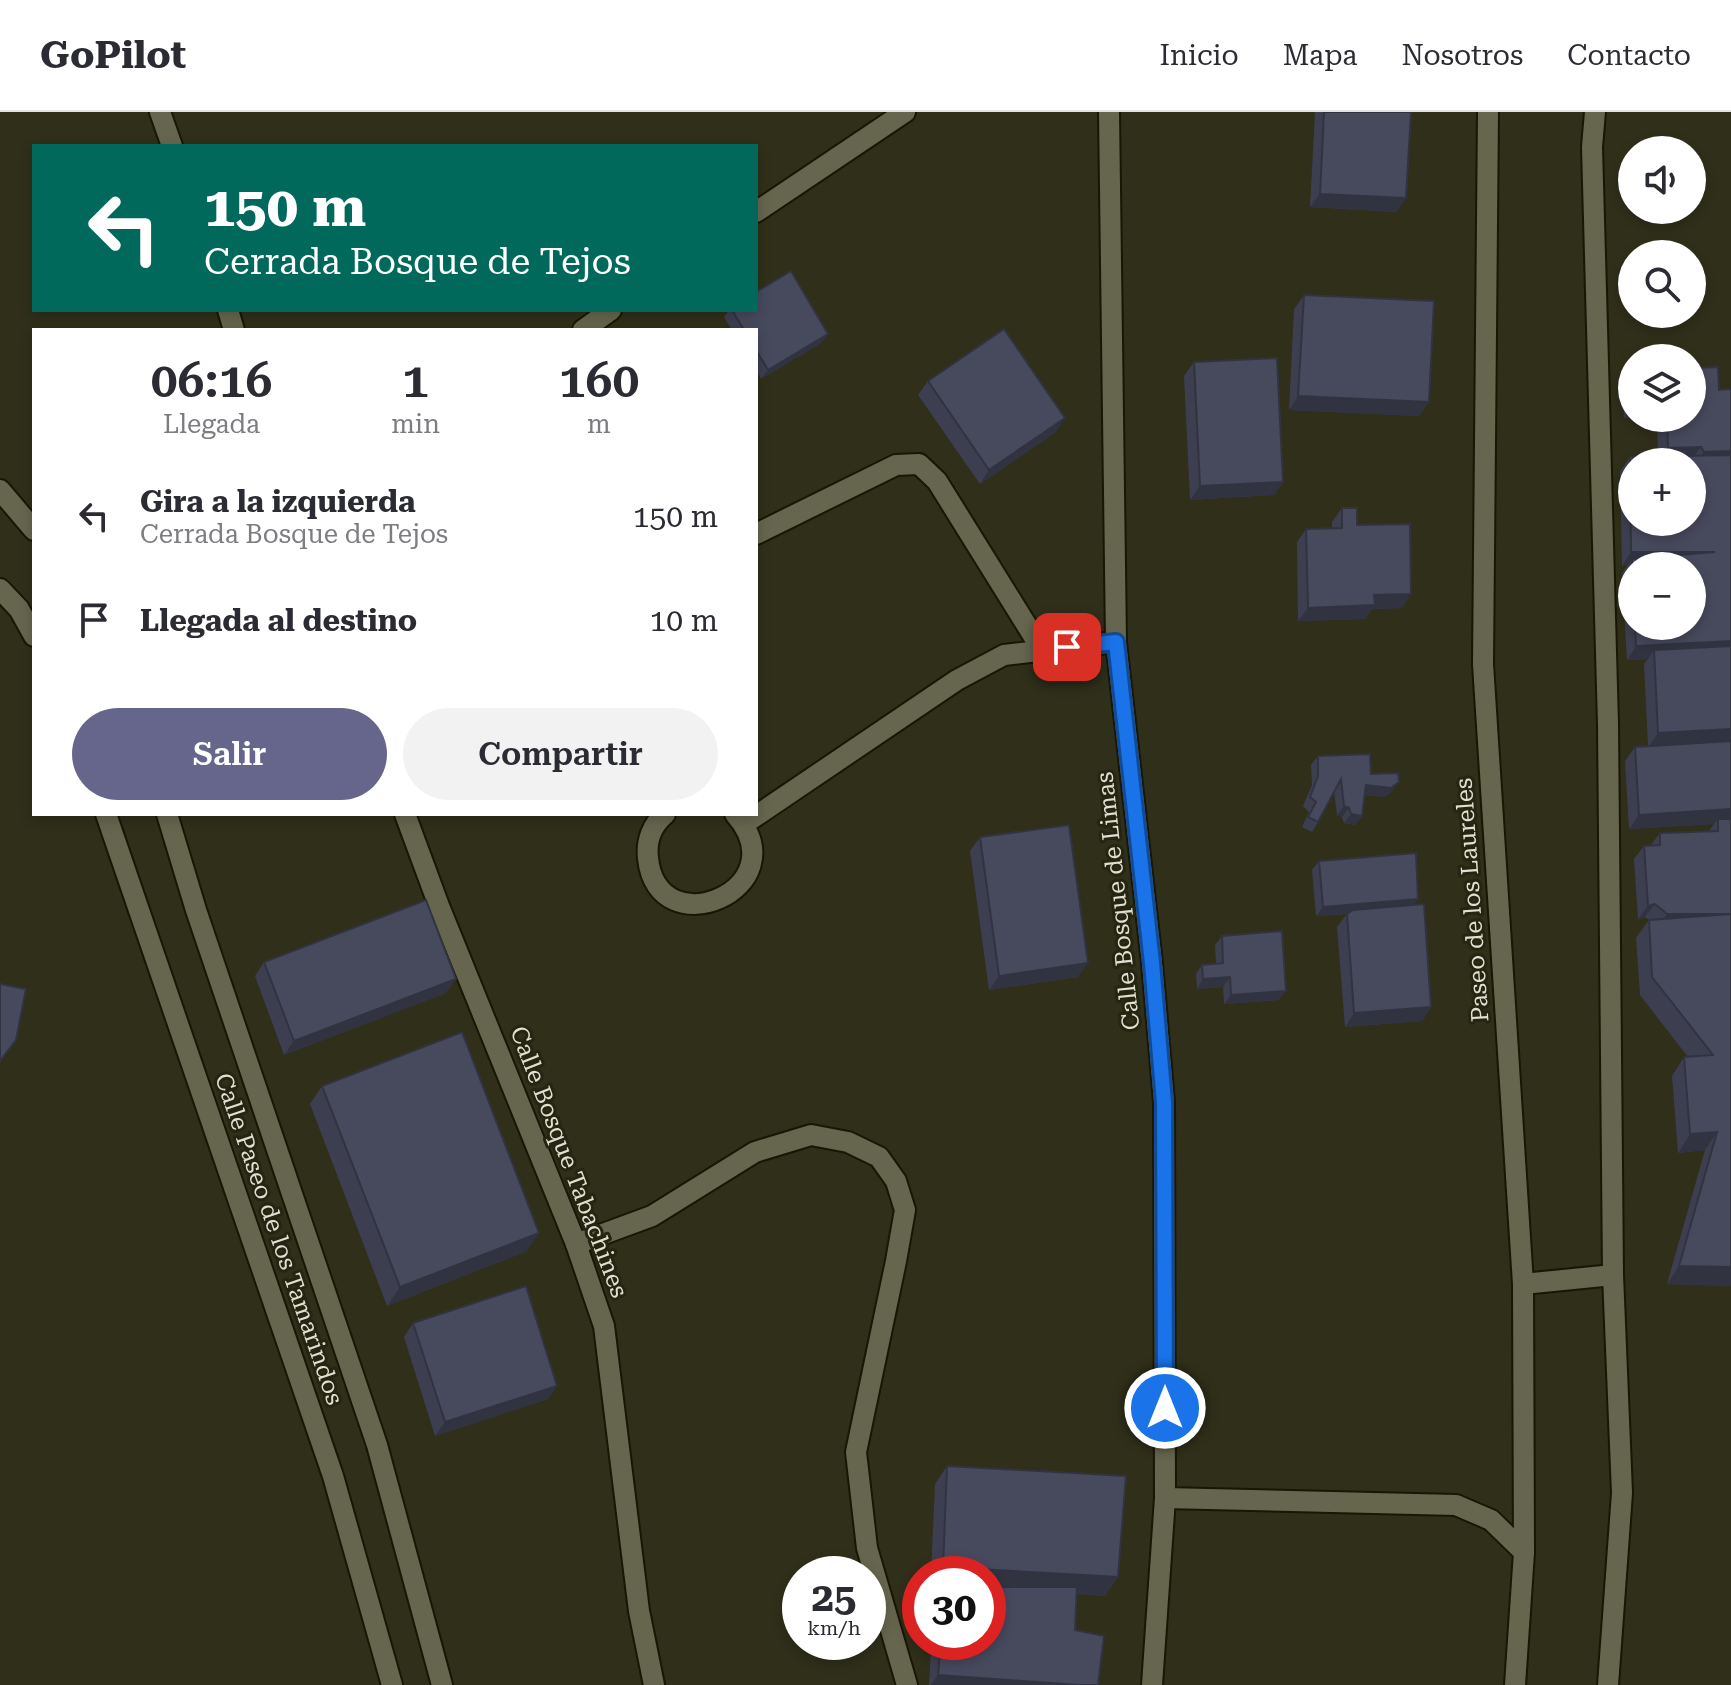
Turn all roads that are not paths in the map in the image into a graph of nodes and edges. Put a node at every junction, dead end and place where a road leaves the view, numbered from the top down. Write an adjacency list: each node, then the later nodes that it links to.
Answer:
1 (160, 112): 6 (street)
2 (905, 112): 7 (street)
3 (1109, 112): 15 (street, Calle Bosque de Limas)
4 (1488, 112): 25 (street, Paseo de los Laureles)
5 (1595, 112): 24 (street)
6 (171, 144)
7 (758, 211)
8 (608, 312): 9 (street)
9 (586, 328)
10 (0, 490): 11 (street)
11 (32, 528)
12 (758, 533): 16 (street)
13 (0, 589): 14 (street)
14 (32, 632)
15 (1116, 642): 16 (street); 26 (street, Calle Bosque de Limas)
16 (1042, 650): 17 (street)
17 (758, 807)
18 (107, 816): 28 (street, Calle Paseo de los Tamarindos)
19 (168, 816): 29 (street, Calle Paseo de los Tamarindos)
20 (406, 816): 23 (street, Calle Bosque Tabachines)
21 (663, 816): 22 (street)
22 (739, 819)
23 (576, 1244): 30 (street, Calle Bosque Tabachines); 31 (street)
24 (1613, 1275): 25 (street); 34 (street)
25 (1523, 1284): 27 (street, Paseo de los Laureles)
26 (1165, 1498): 27 (street); 32 (street, Calle Bosque de Limas)
27 (1524, 1552): 33 (street, Paseo de los Laureles)
28 (392, 1685)
29 (442, 1685)
30 (654, 1685)
31 (907, 1685)
32 (1152, 1685)
33 (1515, 1685)
34 (1608, 1685)

